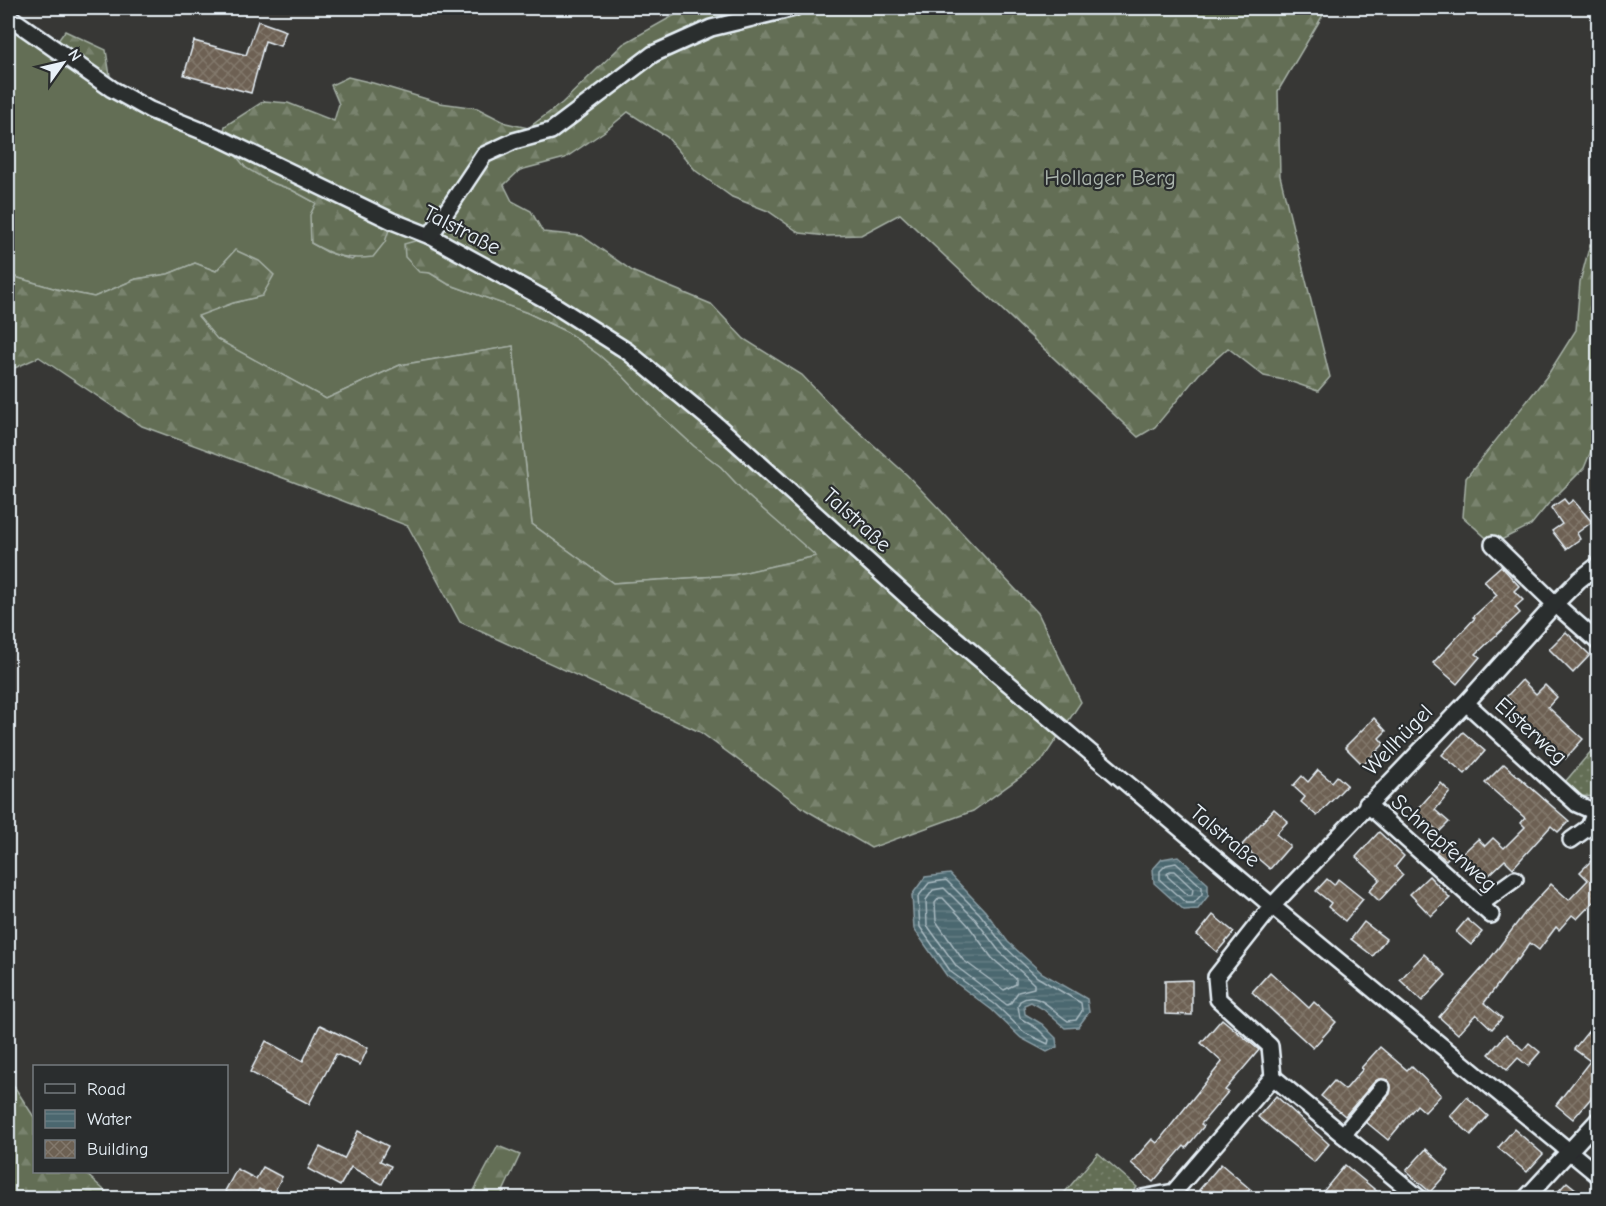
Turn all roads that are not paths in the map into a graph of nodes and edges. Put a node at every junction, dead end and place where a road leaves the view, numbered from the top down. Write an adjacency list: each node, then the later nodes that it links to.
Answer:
1 (794, 8): 3 (street)
2 (8, 16): 3 (street, Talstraße)
3 (430, 236): 14 (street, Talstraße)
4 (1493, 544): 6 (street)
5 (1599, 565): 6 (street, Wellhügel)
6 (1555, 604): 7 (street); 8 (street, Wellhügel)
7 (1599, 642)
8 (1466, 703): 9 (street, Wellhügel); 10 (street, Elsterweg)
9 (1367, 804): 13 (street, Schnepfenweg); 14 (street, Wellhügel)
10 (1597, 812): 11 (street)
11 (1571, 840)
12 (1515, 879): 13 (street)
13 (1479, 905): 15 (street, Schnepfenweg)
14 (1272, 906): 16 (street, Wellhügel); 20 (street, Talstraße)
15 (1491, 915)
16 (1273, 1077): 19 (street); 22 (street)
17 (1382, 1088): 19 (street)
18 (1599, 1120): 20 (street)
19 (1343, 1135): 24 (street)
20 (1571, 1151): 21 (street, Talstraße); 25 (street)
21 (1599, 1174)
22 (1177, 1196): 23 (street)
23 (1142, 1198)
24 (1419, 1198)
25 (1526, 1198)

